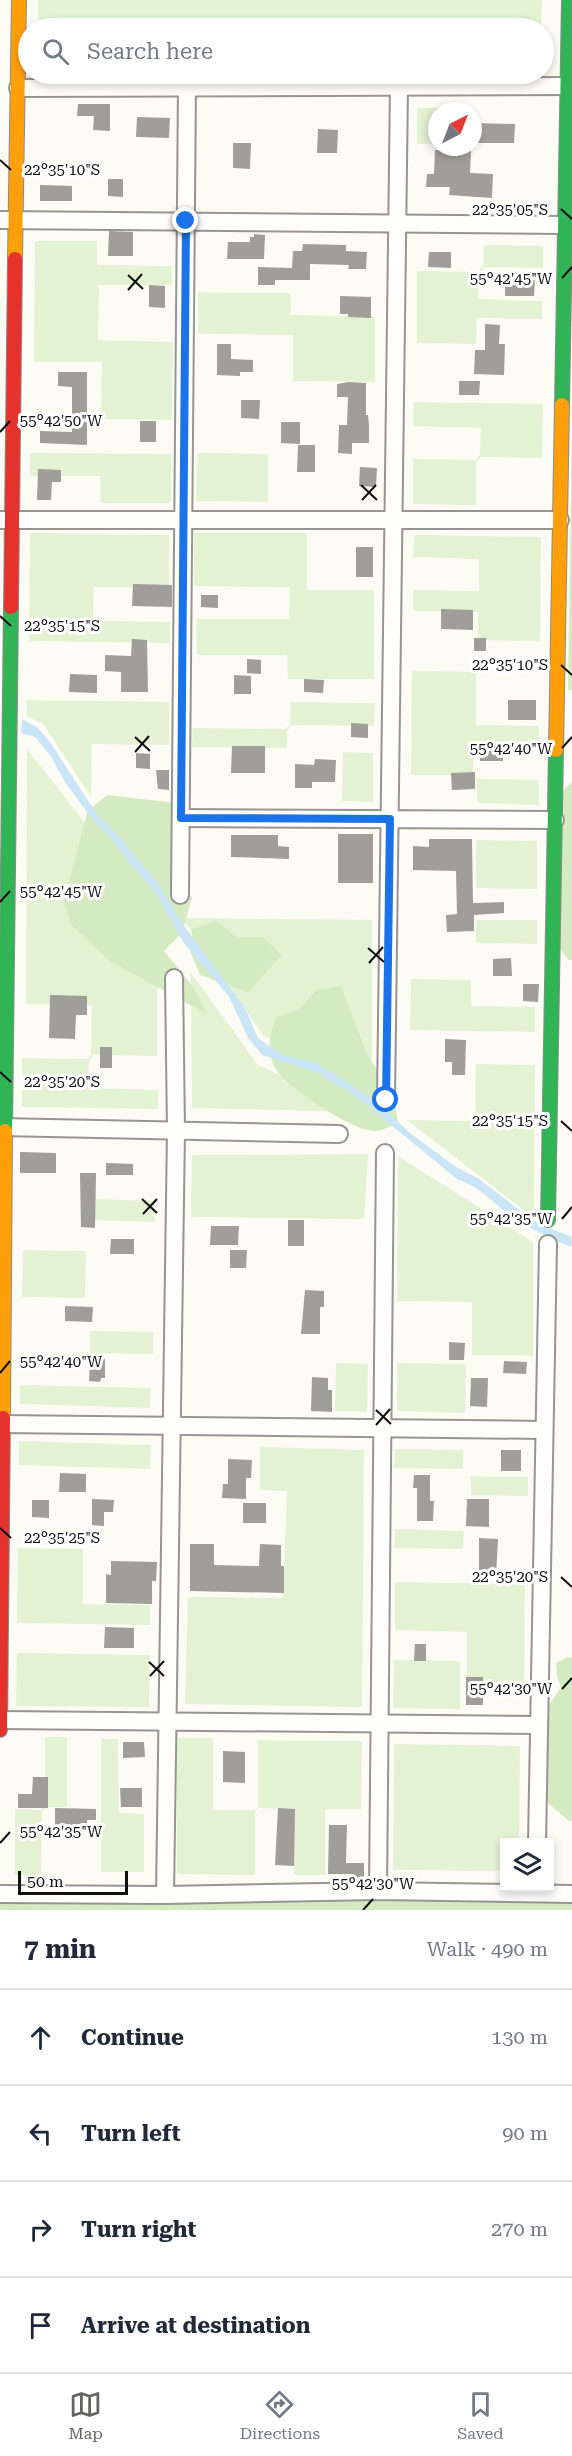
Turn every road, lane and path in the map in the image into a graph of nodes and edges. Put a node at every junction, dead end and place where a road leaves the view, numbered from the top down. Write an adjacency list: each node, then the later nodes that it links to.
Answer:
1 (19, 0): 3 (street)
2 (569, 0): 5 (street)
3 (19, 18)
4 (18, 84): 8 (street)
5 (570, 86): 7 (street); 12 (street)
6 (187, 87): 7 (street); 8 (street); 10 (street)
7 (399, 87): 11 (street)
8 (18, 88): 9 (street)
9 (8, 220): 10 (street); 13 (street)
10 (186, 221): 11 (street); 14 (street)
11 (397, 223): 12 (street); 15 (street)
12 (565, 225): 16 (street)
13 (6, 520): 14 (street); 17 (street)
14 (183, 520): 15 (street); 18 (street)
15 (393, 520): 16 (street); 19 (street)
16 (560, 520): 20 (street)
17 (4, 818): 24 (street)
18 (181, 818): 19 (street); 21 (street)
19 (390, 819): 20 (street); 23 (street)
20 (555, 820): 28 (street)
21 (180, 895)
22 (174, 978): 25 (street)
23 (386, 1100)
24 (3, 1127): 25 (street); 30 (street)
25 (176, 1130): 26 (street); 31 (street)
26 (339, 1134)
27 (385, 1153): 32 (street)
28 (548, 1220)
29 (548, 1244): 33 (street)
30 (1, 1424): 31 (street); 34 (street)
31 (172, 1426): 32 (street); 35 (street)
32 (382, 1429): 33 (street); 36 (street)
33 (544, 1430): 37 (street)
34 (0, 1720): 35 (street); 38 (street)
35 (169, 1721): 36 (street); 45 (street)
36 (380, 1723): 37 (street); 41 (street)
37 (539, 1725): 39 (street)
38 (0, 1730)
39 (537, 1838)
40 (500, 1890): 41 (street)
41 (378, 1891): 45 (street)
42 (554, 1892): 44 (street)
43 (0, 1894): 45 (street)
44 (572, 1894)
45 (165, 1895)

